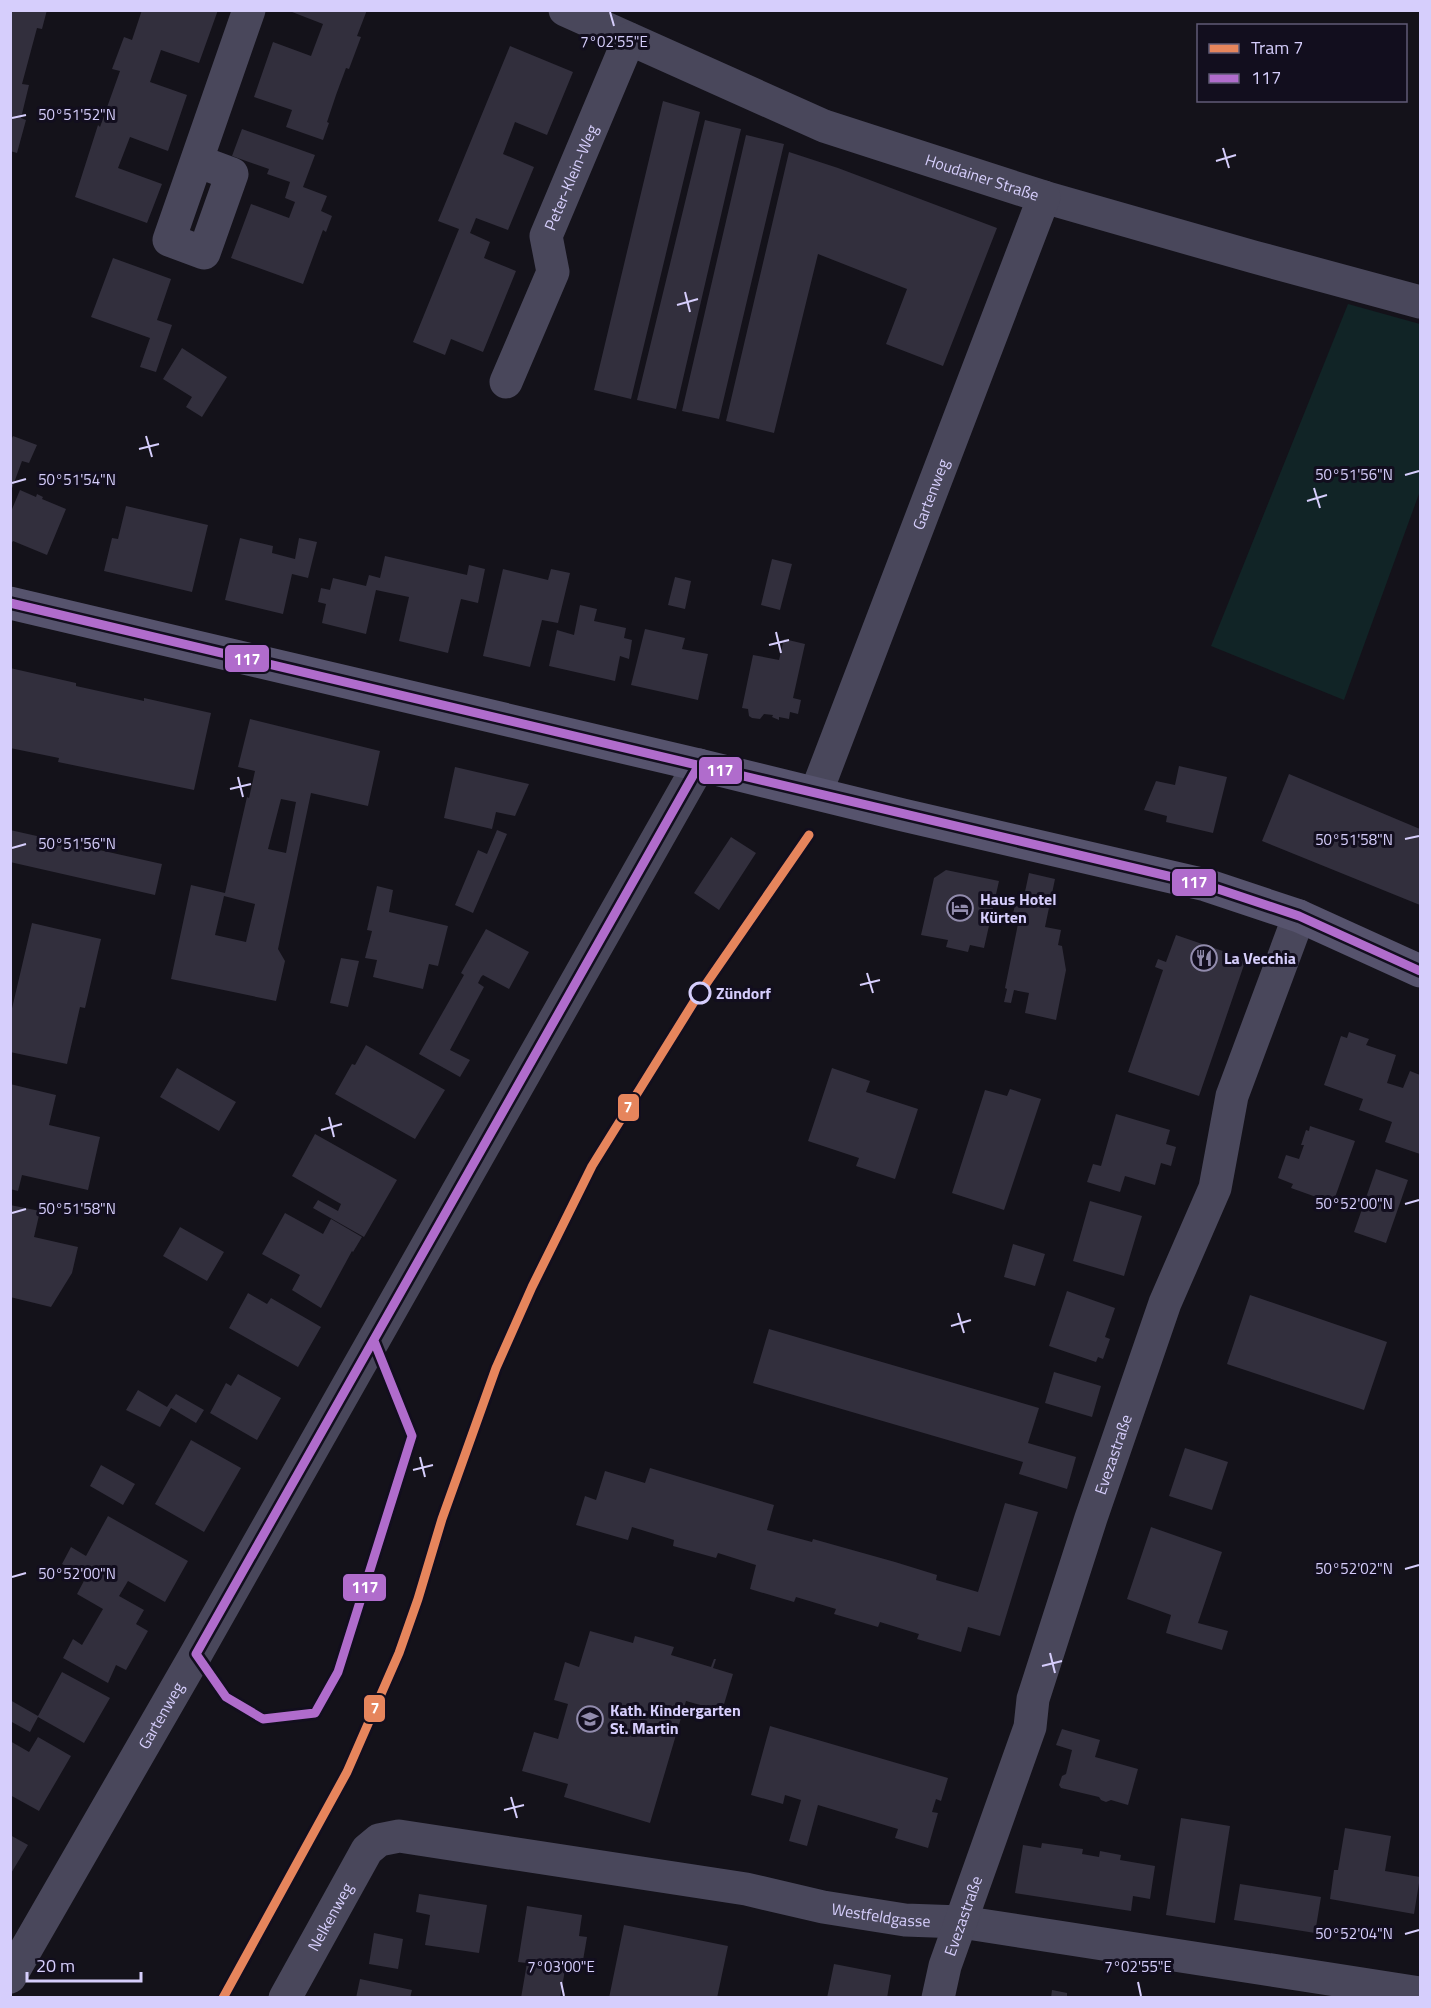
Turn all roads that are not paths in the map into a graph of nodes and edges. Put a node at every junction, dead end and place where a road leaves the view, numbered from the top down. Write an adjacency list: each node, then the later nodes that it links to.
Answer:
1 (249, 10): 4 (street)
2 (565, 10): 3 (street, Houdainer Straße)
3 (629, 39): 5 (street, Houdainer Straße); 7 (street, Peter-Klein-Weg)
4 (197, 161)
5 (1044, 197): 6 (street, Houdainer Straße); 10 (street, Gartenweg)
6 (1419, 298)
7 (506, 382)
8 (10, 603): 9 (street)
9 (699, 765): 10 (street); 15 (street, Gartenweg)
10 (816, 794): 11 (street)
11 (1299, 916): 12 (street); 14 (street, Evezastraße)
12 (1420, 970)
13 (379, 1840): 14 (street, Westfeldgasse); 17 (street, Nelkenweg)
14 (961, 1922): 16 (street, Westfeldgasse); 18 (street, Evezastraße)
15 (13, 1968)
16 (1420, 1993)
17 (285, 1998)
18 (938, 1998)

